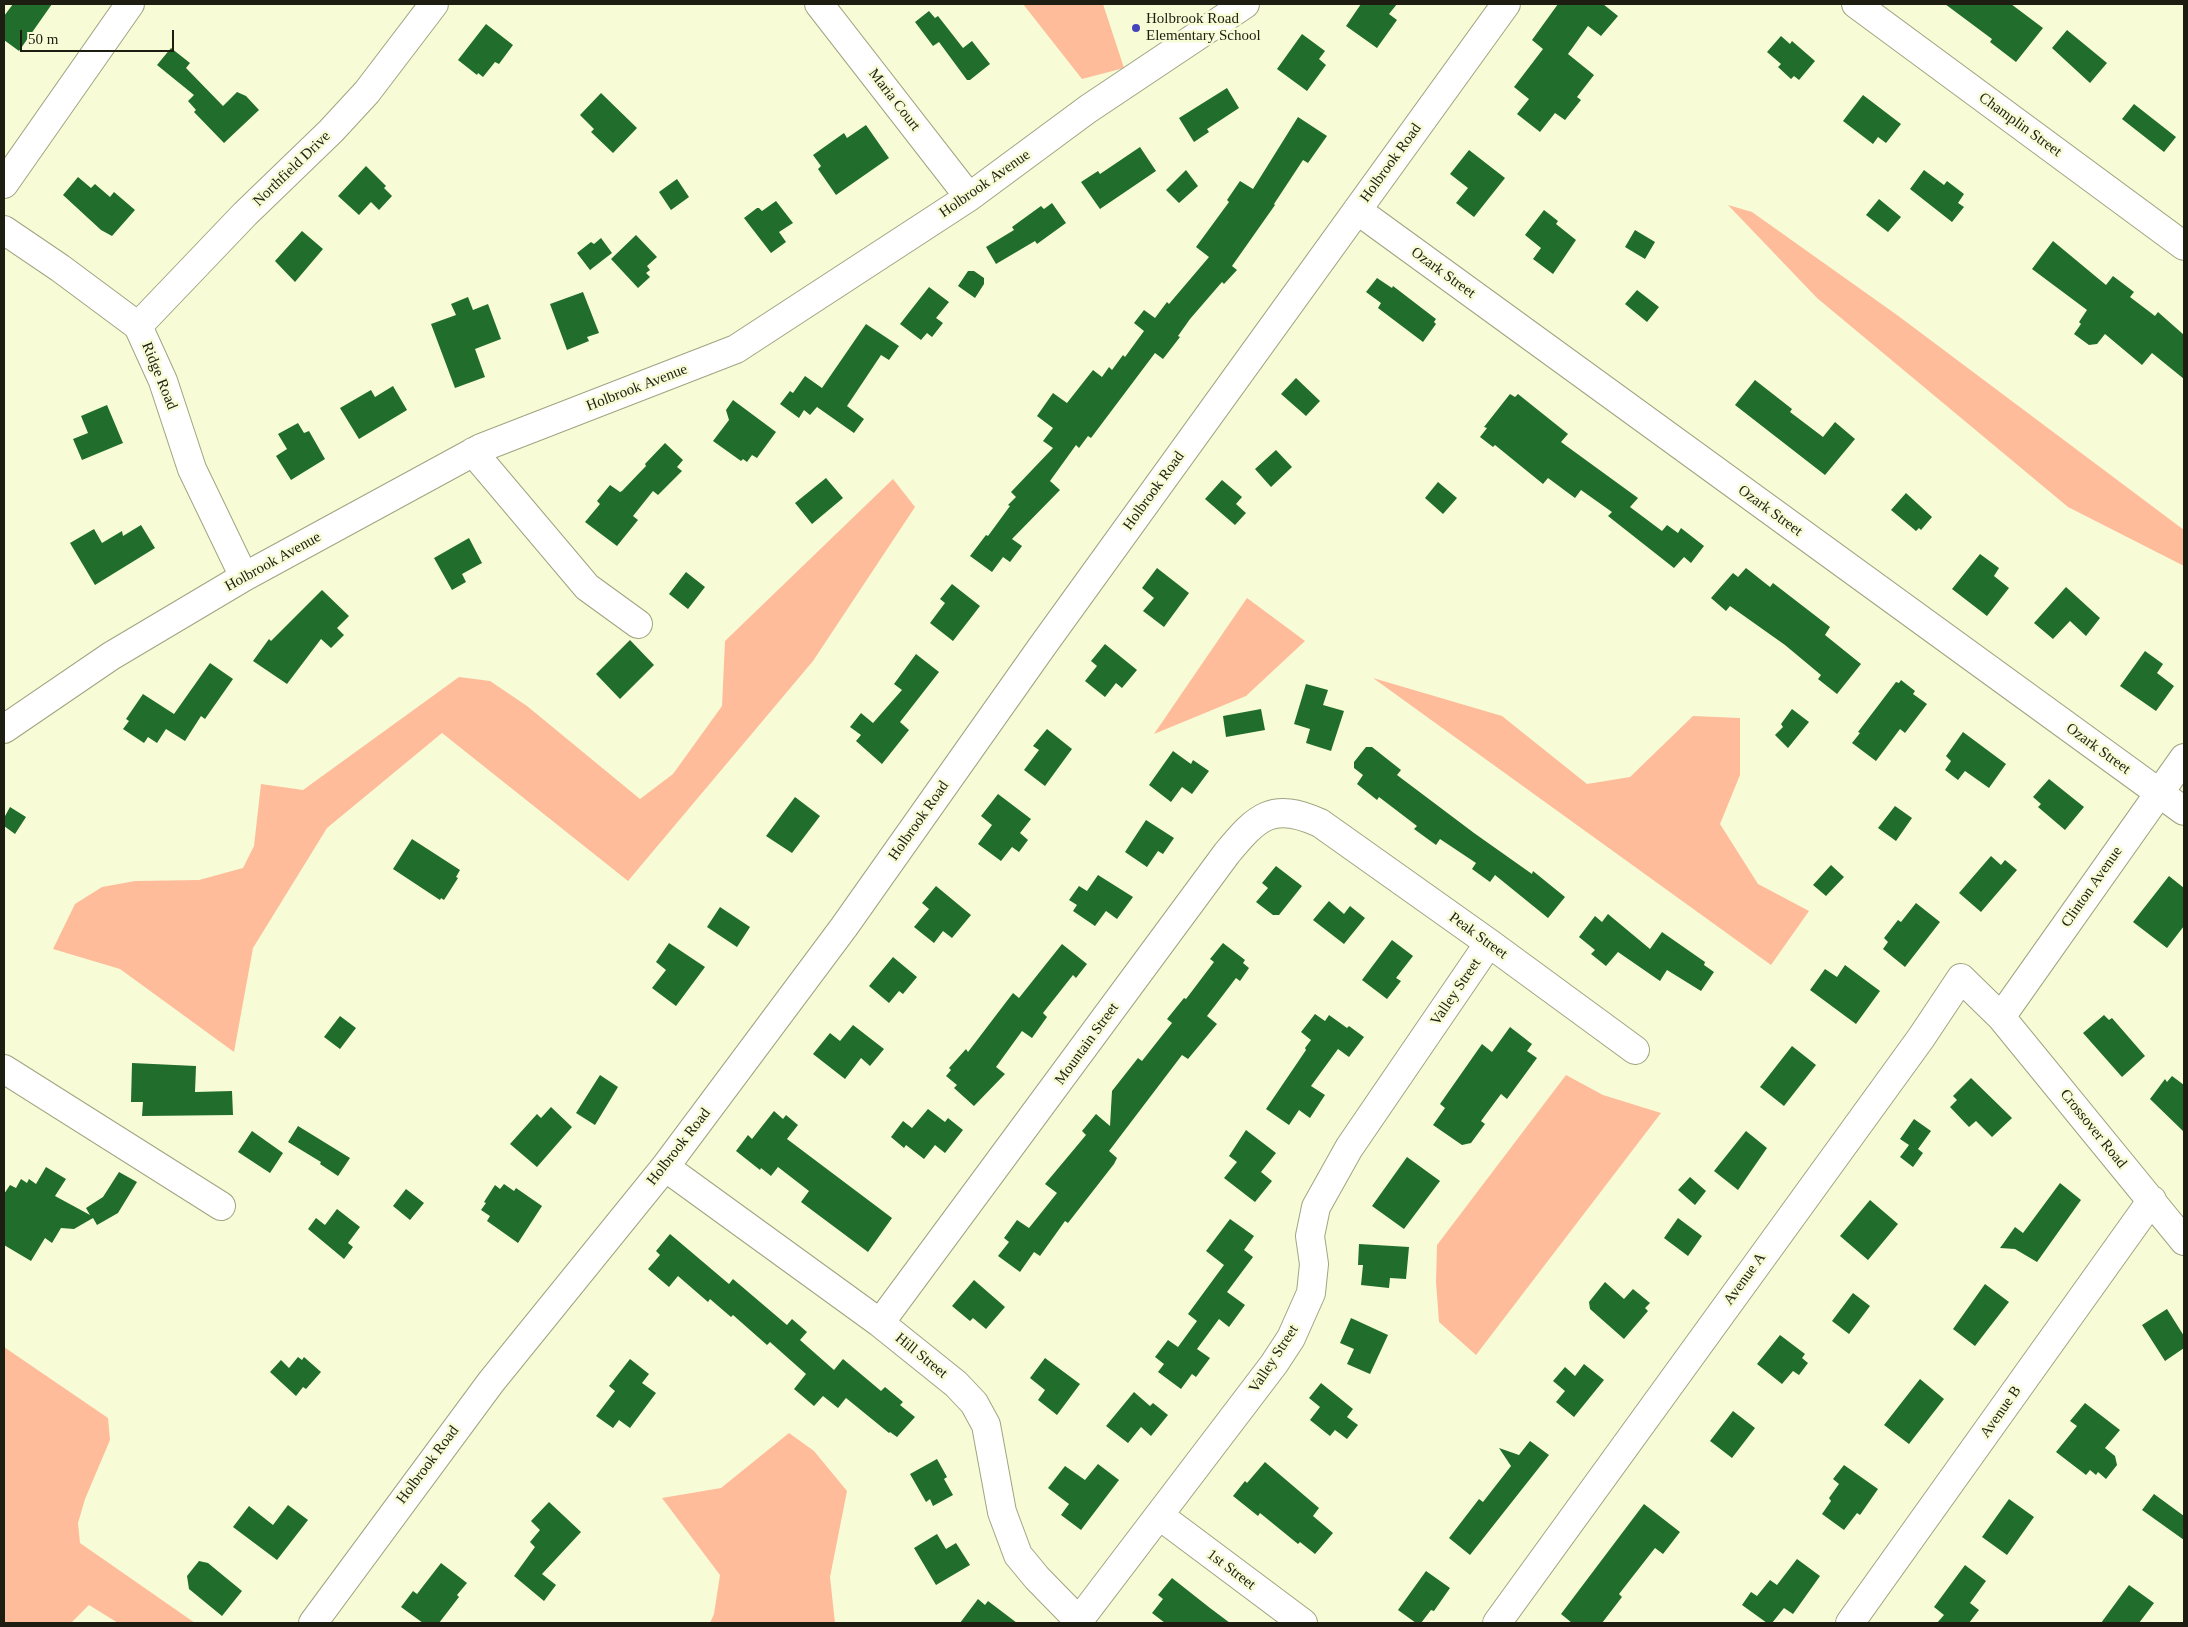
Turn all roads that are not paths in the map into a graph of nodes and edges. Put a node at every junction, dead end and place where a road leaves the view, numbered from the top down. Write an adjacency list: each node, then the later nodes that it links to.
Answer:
1 (130, 4): 7 (street)
2 (434, 4): 12 (street, Northfield Drive)
3 (820, 4): 8 (street, Maria Court)
4 (1245, 4): 8 (street, Holbrook Avenue)
5 (1506, 4): 9 (street, Holbrook Road)
6 (1856, 4): 11 (street, Champlin Street)
7 (4, 184)
8 (969, 197): 13 (street, Holbrook Avenue)
9 (1357, 210): 18 (street, Ozark Street); 25 (street, Holbrook Road)
10 (4, 230): 12 (street, Ridge Road)
11 (2184, 246)
12 (138, 326): 14 (street, Ridge Road)
13 (473, 452): 14 (street, Holbrook Avenue); 15 (street)
14 (244, 577): 16 (street, Holbrook Avenue)
15 (638, 624)
16 (4, 729)
17 (2184, 758): 18 (street, Clinton Avenue)
18 (2159, 793): 19 (street, Ozark Street); 22 (street, Clinton Avenue)
19 (2184, 811)
20 (1320, 823): 21 (street, Peak Street); 29 (street, Mountain Street)
21 (1489, 943): 23 (street, Peak Street); 30 (street, Valley Street)
22 (2001, 1016): 26 (street, Crossover Road); 34 (street, Avenue A)
23 (1635, 1050)
24 (4, 1069): 27 (street)
25 (664, 1167): 29 (street, Hill Street); 32 (street, Holbrook Road)
26 (2152, 1200): 28 (street, Crossover Road); 35 (street, Avenue B)
27 (221, 1206)
28 (2184, 1241)
29 (880, 1323): 31 (street, Hill Street)
30 (1160, 1516): 31 (street, Valley Street); 33 (street, 1st Street)
31 (1078, 1622)
32 (313, 1623)
33 (1303, 1623)
34 (1497, 1623)
35 (1850, 1623)

